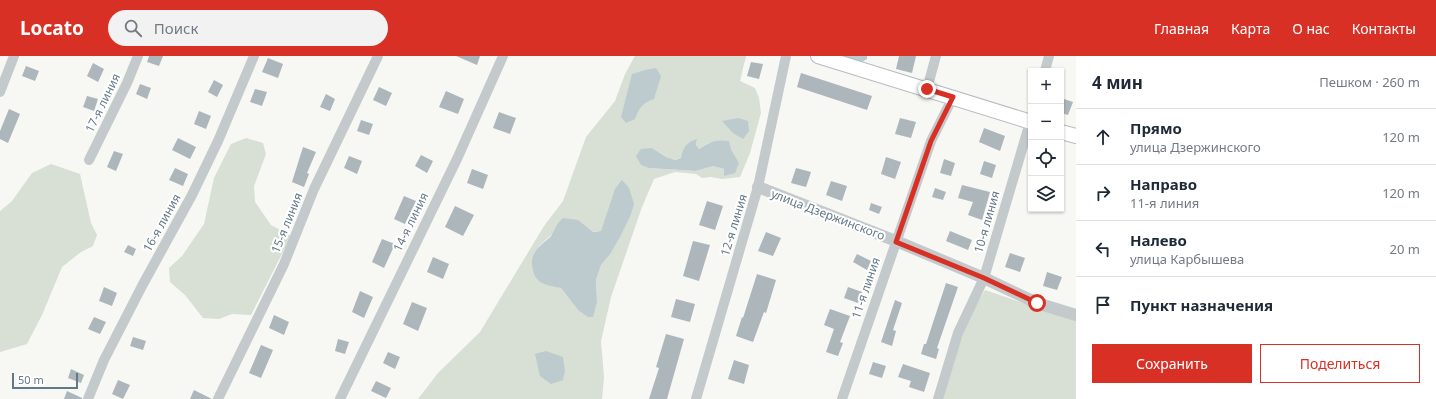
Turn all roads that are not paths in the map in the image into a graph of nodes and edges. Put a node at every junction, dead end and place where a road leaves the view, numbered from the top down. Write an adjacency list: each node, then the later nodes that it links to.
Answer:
1 (14, 56): 12 (street)
2 (138, 56): 18 (street, 17-я линия)
3 (254, 56): 23 (street, 16-я линия)
4 (378, 56): 24 (street, 15-я линия)
5 (503, 56): 25 (street, 14-я линия)
6 (786, 56): 19 (street, 12-я линия)
7 (818, 56): 11 (main road)
8 (936, 56): 11 (street)
9 (1049, 56): 10 (street)
10 (1045, 68)
11 (927, 89): 13 (main road)
12 (0, 92)
13 (953, 97): 14 (main road); 20 (street, 11-я линия)
14 (1028, 120)
15 (1028, 131): 21 (street, 10-я линия)
16 (1064, 133): 17 (main road)
17 (1076, 136)
18 (89, 160)
19 (758, 187): 20 (street, улица Дзержинского); 26 (street, 12-я линия)
20 (896, 242): 21 (street, улица Дзержинского); 27 (street, 11-я линия)
21 (984, 278): 22 (street, улица Дзержинского); 28 (street, 10-я линия)
22 (1076, 315)
23 (88, 399)
24 (218, 399)
25 (340, 399)
26 (696, 399)
27 (842, 399)
28 (938, 399)

